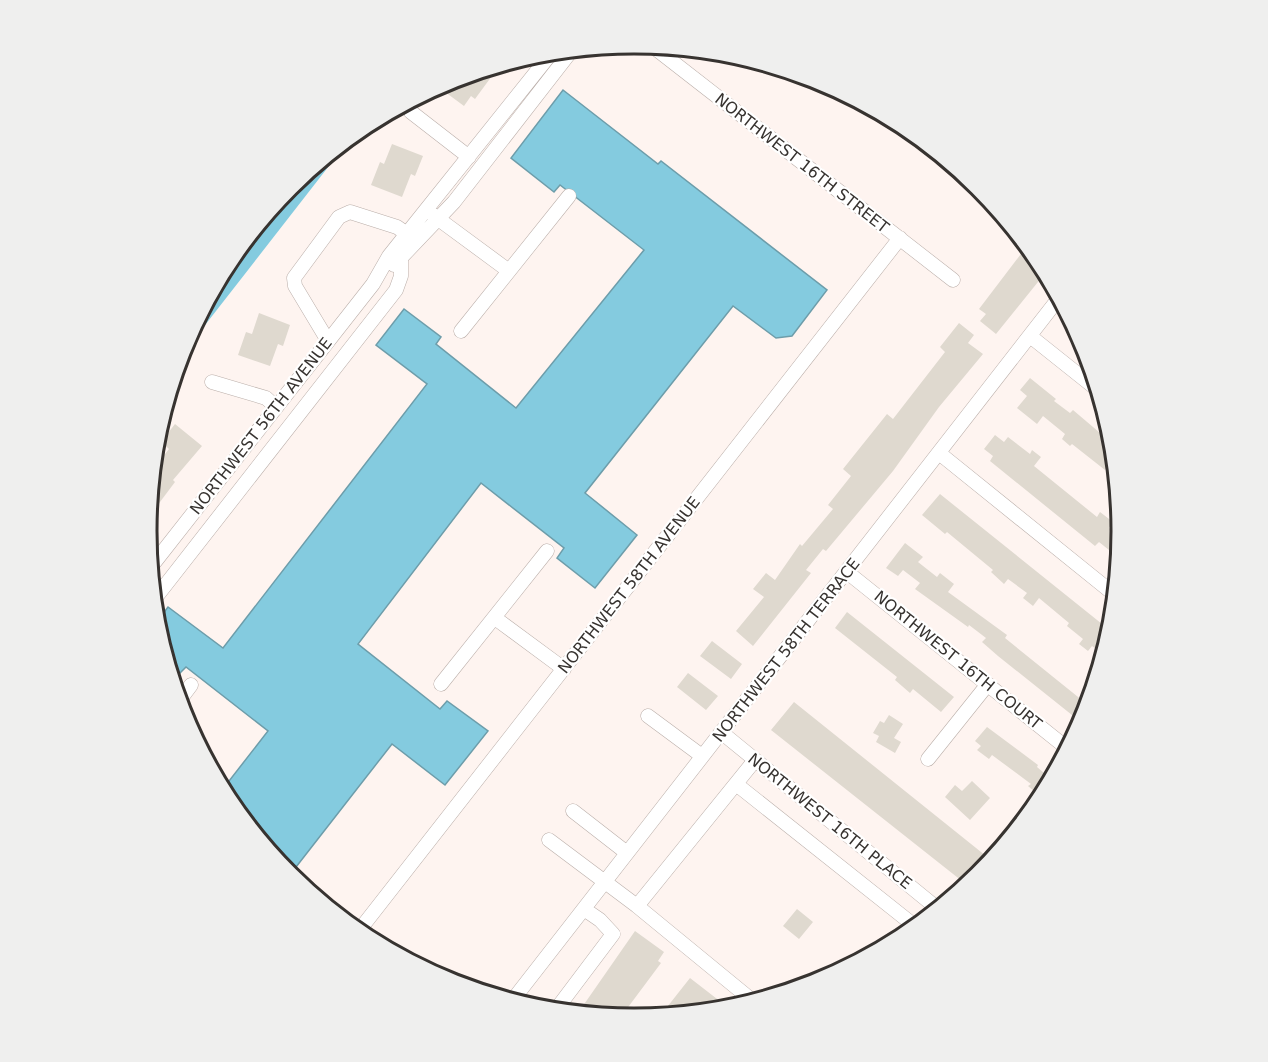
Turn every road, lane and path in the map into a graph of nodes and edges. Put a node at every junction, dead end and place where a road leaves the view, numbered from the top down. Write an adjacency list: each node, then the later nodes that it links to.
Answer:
1 (664, 55): 10 (street, NORTHWEST 16TH STREET)
2 (565, 59): 8 (street, NORTHWEST 56TH AVENUE)
3 (544, 63): 5 (street, NORTHWEST 56TH AVENUE)
4 (411, 112): 5 (street)
5 (469, 157): 7 (street, NORTHWEST 56TH AVENUE)
6 (569, 196): 12 (street)
7 (426, 210): 8 (street); 9 (street, NORTHWEST 56TH AVENUE)
8 (439, 220): 11 (street, NORTHWEST 56TH AVENUE); 12 (street)
9 (407, 234): 14 (street, NORTHWEST 56TH AVENUE); 18 (street)
10 (900, 238): 13 (street, NORTHWEST 16TH STREET); 29 (street, NORTHWEST 58TH AVENUE)
11 (401, 259): 14 (street, NORTHWEST 56TH AVENUE); 27 (street)
12 (510, 271): 16 (street)
13 (953, 280)
14 (373, 284): 18 (street, NORTHWEST 56TH AVENUE)
15 (1054, 305): 17 (street, NORTHWEST 58TH TERRACE)
16 (461, 331)
17 (1030, 336): 20 (street); 22 (street, NORTHWEST 58TH TERRACE)
18 (328, 341): 21 (street, NORTHWEST 56TH AVENUE)
19 (212, 382): 21 (street)
20 (1087, 383)
21 (276, 407): 24 (street, NORTHWEST 56TH AVENUE)
22 (939, 453): 25 (street, NORTHWEST 58TH TERRACE); 26 (street)
23 (547, 551): 28 (street)
24 (158, 558)
25 (847, 572): 31 (street, NORTHWEST 16TH COURT); 35 (street, NORTHWEST 58TH TERRACE)
26 (1107, 589)
27 (161, 591)
28 (495, 618): 29 (street); 30 (street)
29 (564, 669): 49 (street, NORTHWEST 58TH AVENUE)
30 (441, 684)
31 (988, 684): 36 (street, NORTHWEST 16TH COURT); 38 (street)
32 (191, 685): 33 (street)
33 (185, 693)
34 (648, 716): 37 (street)
35 (721, 732): 37 (street, NORTHWEST 58TH TERRACE); 39 (street, NORTHWEST 16TH PLACE)
36 (1062, 743)
37 (702, 756): 43 (street, NORTHWEST 58TH TERRACE)
38 (928, 759)
39 (755, 760): 40 (street); 45 (street, NORTHWEST 16TH PLACE)
40 (736, 784): 46 (street); 48 (street)
41 (573, 811): 43 (street)
42 (549, 840): 44 (street)
43 (627, 853): 44 (street, NORTHWEST 58TH TERRACE)
44 (604, 883): 46 (street); 47 (street, NORTHWEST 58TH TERRACE)
45 (931, 903)
46 (637, 906): 51 (street)
47 (584, 909): 50 (street, NORTHWEST 58TH TERRACE); 52 (street)
48 (908, 921)
49 (364, 924)
50 (518, 994)
51 (745, 995)
52 (562, 1002)

